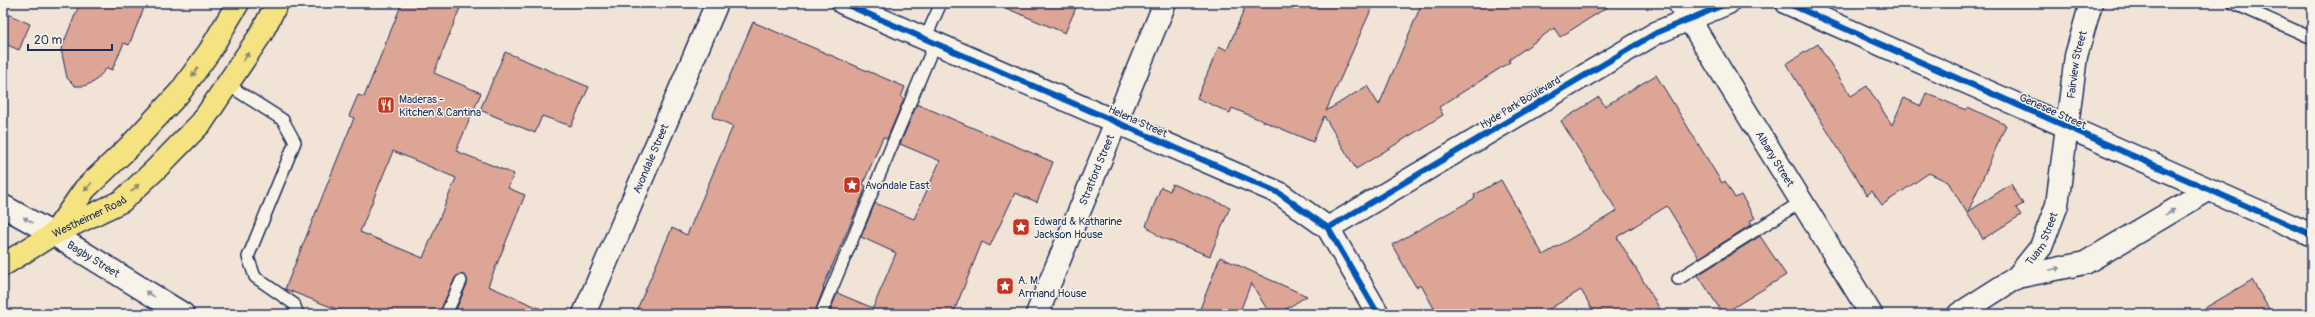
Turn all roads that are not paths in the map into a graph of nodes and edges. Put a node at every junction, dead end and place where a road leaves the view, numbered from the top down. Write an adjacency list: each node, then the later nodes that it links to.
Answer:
1 (238, 3): 22 (main road, Westheimer Road, one-way to 22)
2 (277, 3): 15 (main road, Westheimer Road, one-way to 2)
3 (717, 3): 31 (street, Avondale Street)
4 (842, 3): 11 (street, Helena Street)
5 (941, 3): 14 (lane)
6 (1165, 3): 16 (street, Stratford Street)
7 (1728, 3): 12 (street, Hyde Park Boulevard)
8 (1786, 3): 17 (street, Genesee Street)
9 (2091, 3): 17 (street, Fairview Street)
10 (2233, 3): 13 (lane)
11 (868, 8): 14 (street, Helena Street)
12 (1684, 11): 19 (street, Albany Street); 21 (street, Hyde Park Boulevard)
13 (2312, 38)
14 (930, 41): 16 (street, Helena Street); 32 (lane)
15 (228, 85): 22 (main road, Westheimer Road, one-way to 15); 29 (lane)
16 (1116, 122): 21 (street, Helena Street); 33 (street, Stratford Street)
17 (2067, 128): 18 (street, Genesee Street); 25 (street, Tuam Street)
18 (2208, 190): 23 (street, Genesee Street); 25 (street, one-way to 18)
19 (1801, 202): 26 (lane); 35 (street, Albany Street)
20 (3, 206): 22 (street, Bagby Street, one-way to 20)
21 (1328, 228): 34 (street, Helena Street)
22 (53, 234): 24 (main road); 28 (street, Bagby Street, one-way to 22)
23 (2312, 235)
24 (3, 265)
25 (2017, 277): 36 (street, Tuam Street)
26 (1678, 279)
27 (461, 281): 30 (lane)
28 (183, 314)
29 (298, 314)
30 (446, 314)
31 (584, 314)
32 (821, 314)
33 (1037, 314)
34 (1378, 314)
35 (1871, 314)
36 (1959, 314)

